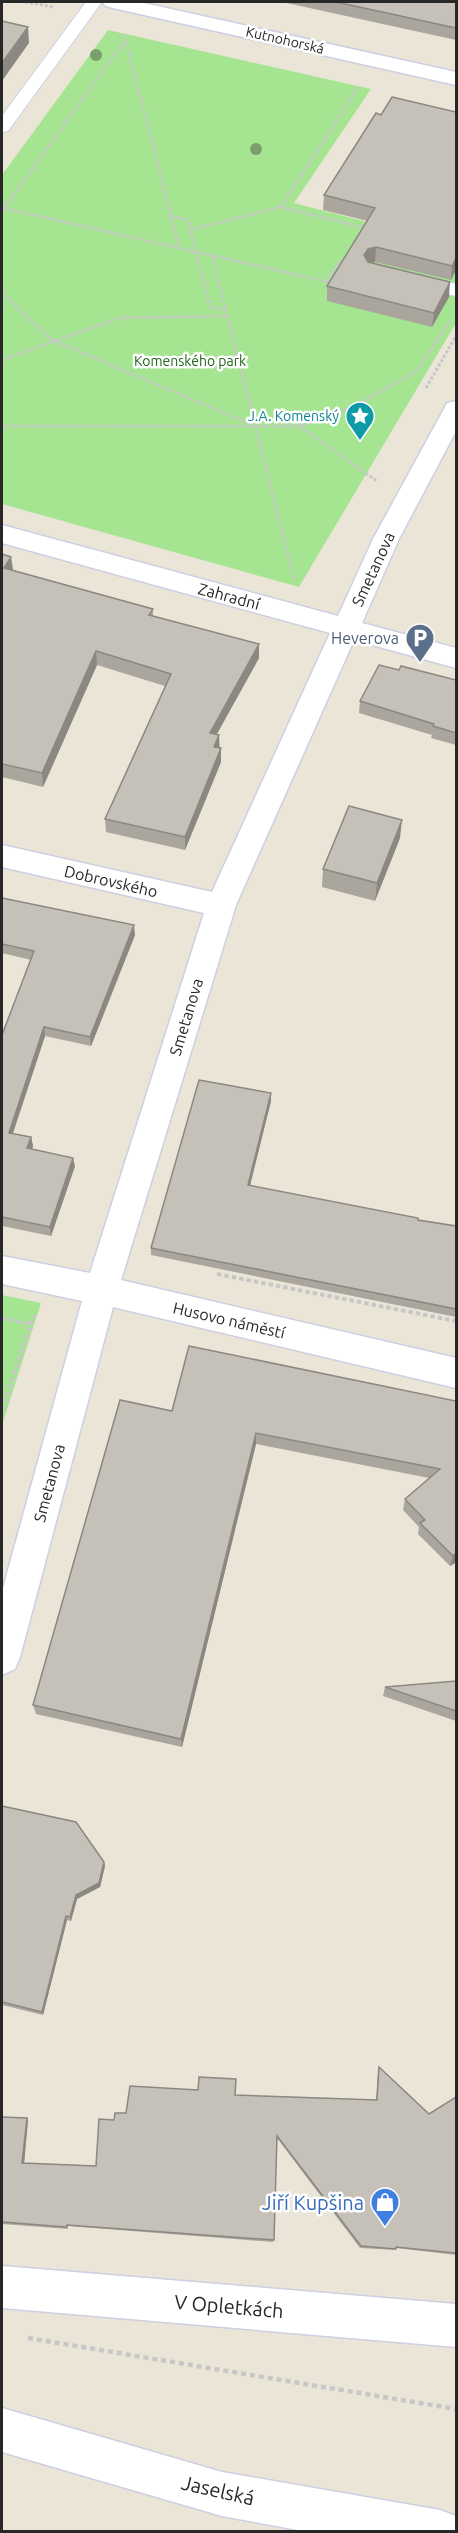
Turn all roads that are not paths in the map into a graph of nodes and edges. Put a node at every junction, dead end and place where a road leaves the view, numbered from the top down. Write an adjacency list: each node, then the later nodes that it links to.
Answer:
1 (113, 2): 3 (street, Kutnohorská)
2 (90, 7): 4 (lane)
3 (456, 79)
4 (2, 127)
5 (374, 270): 6 (lane)
6 (456, 290)
7 (456, 410): 9 (street, Smetanova)
8 (2, 534): 9 (street, Zahradní)
9 (346, 628): 10 (street, Zahradní); 12 (street, Smetanova)
10 (456, 658)
11 (2, 856): 12 (street, Dobrovského)
12 (221, 905): 14 (street, Smetanova)
13 (2, 1270): 14 (street, Husovo náměstí)
14 (101, 1290): 15 (street, Husovo náměstí); 16 (street, Smetanova)
15 (456, 1372)
16 (2, 1658)
17 (2, 2287): 18 (street, V Opletkách)
18 (456, 2326)
19 (2, 2430): 20 (street, Jaselská)
20 (440, 2532)

